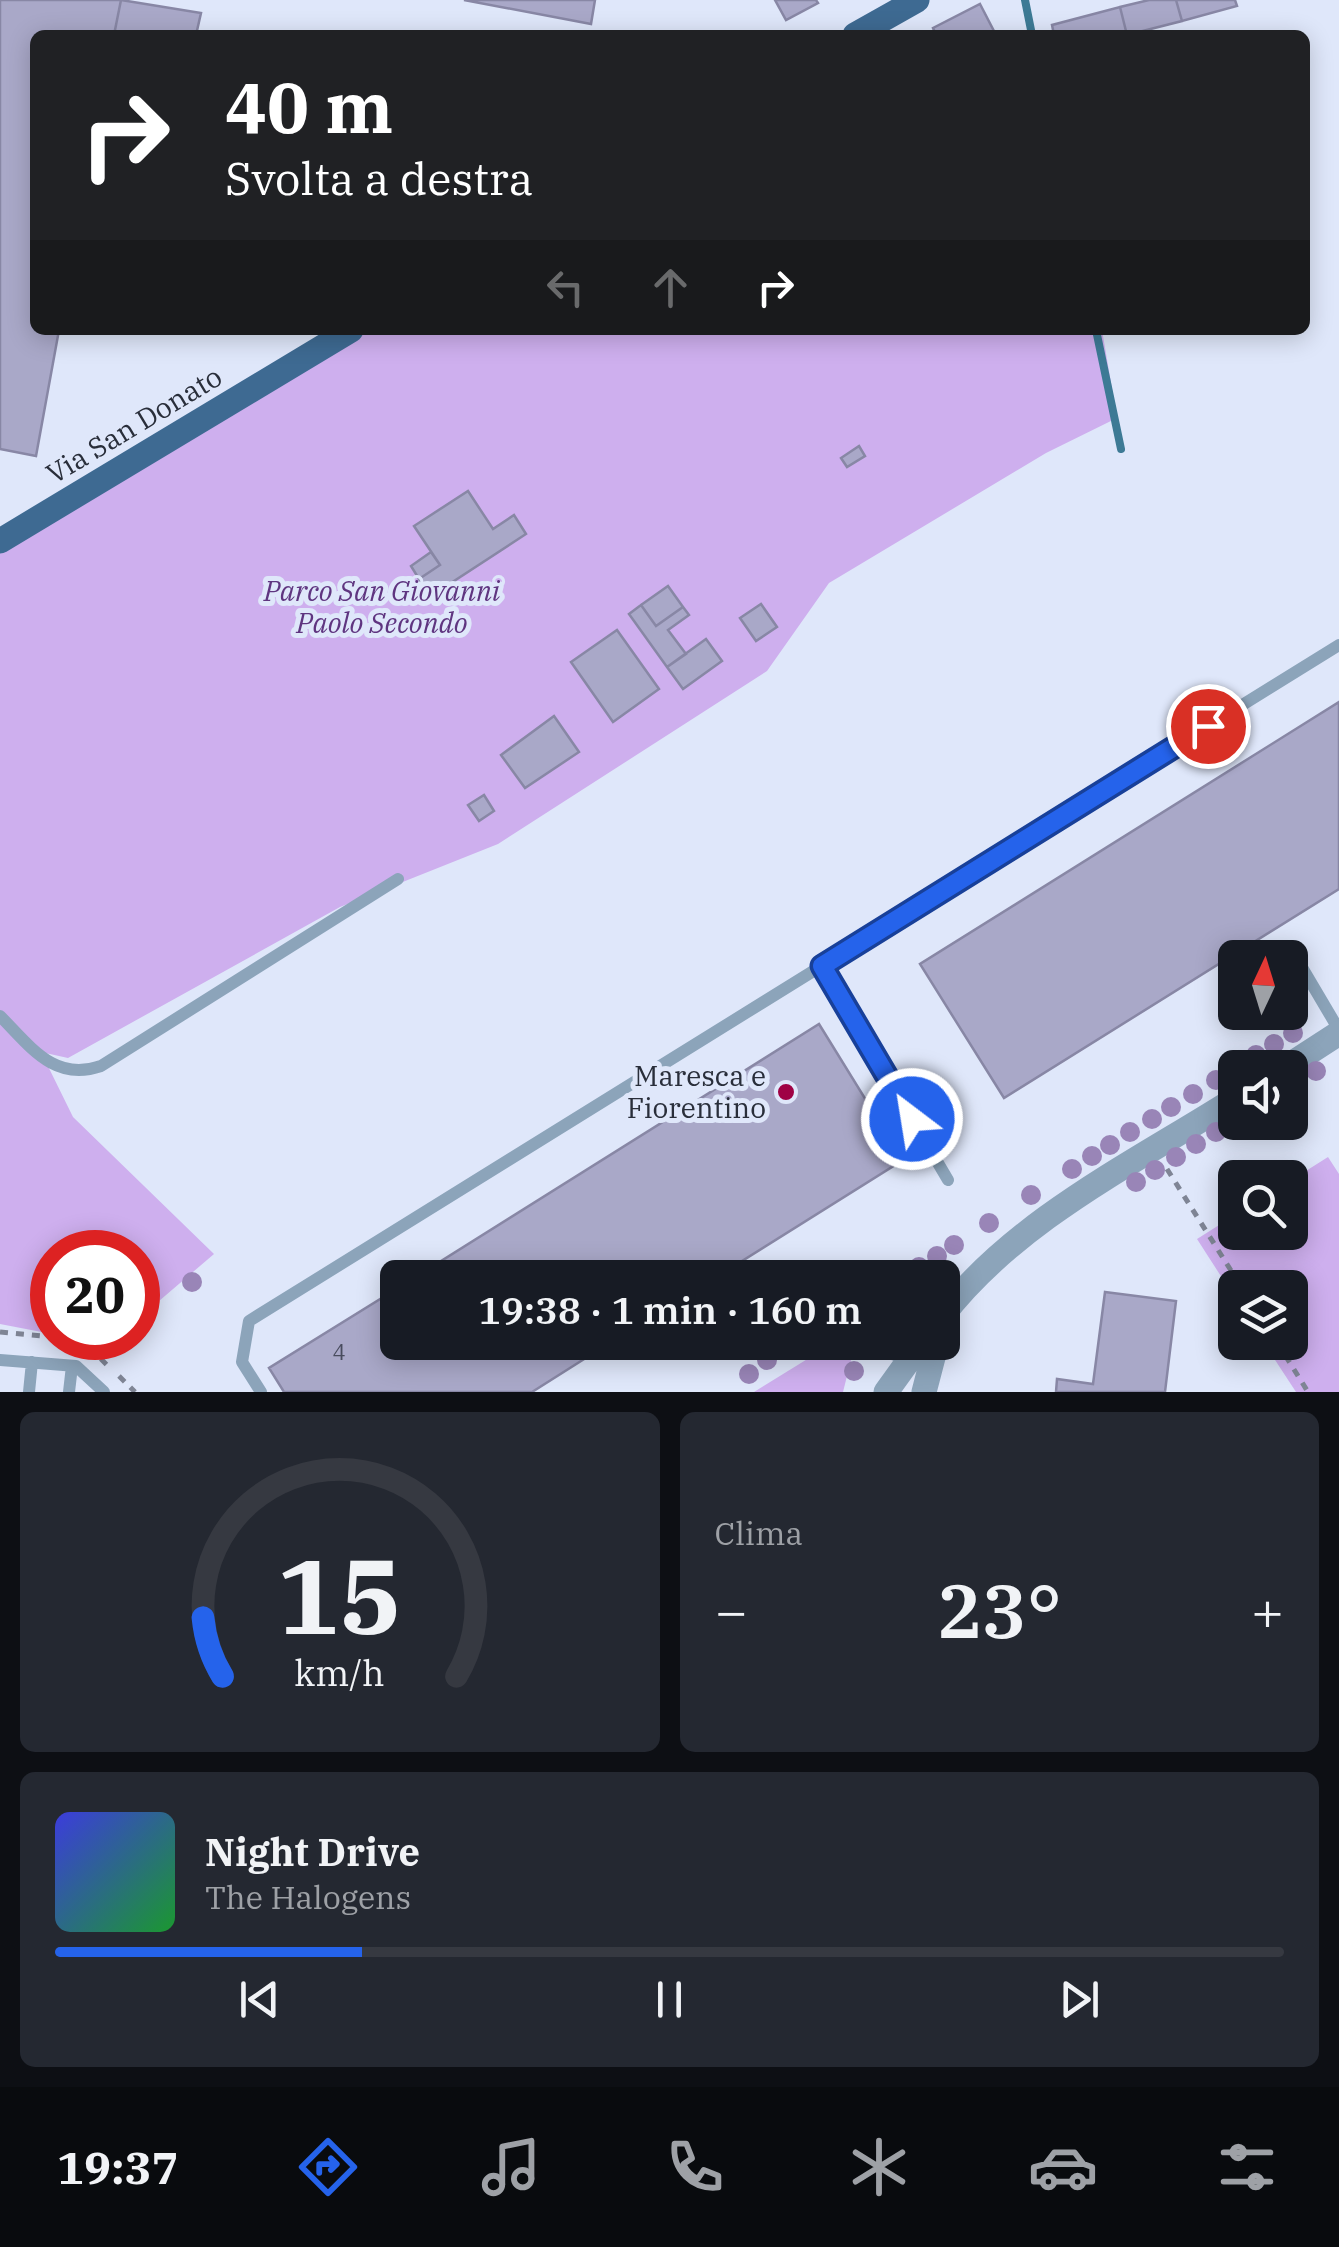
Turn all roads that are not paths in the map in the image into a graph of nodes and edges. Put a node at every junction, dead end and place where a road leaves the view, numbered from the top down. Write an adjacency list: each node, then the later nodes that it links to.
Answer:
1 (917, 0): 2 (main road)
2 (864, 30)
3 (342, 335): 4 (main road, Via San Donato)
4 (0, 542)
5 (1339, 646): 7 (lane)
6 (398, 879): 9 (lane)
7 (822, 966): 13 (lane); 23 (lane)
8 (1308, 978): 10 (lane)
9 (0, 1016)
10 (1339, 1032): 11 (street)
11 (1308, 1053)
12 (1218, 1110): 14 (street)
13 (948, 1180)
14 (960, 1296)
15 (0, 1360): 18 (lane)
16 (909, 1360): 24 (street)
17 (933, 1360): 25 (street)
18 (32, 1362): 19 (lane); 20 (lane)
19 (72, 1366): 21 (lane); 22 (lane)
20 (30, 1392)
21 (69, 1392)
22 (104, 1392)
23 (261, 1392)
24 (886, 1392)
25 (924, 1392)

